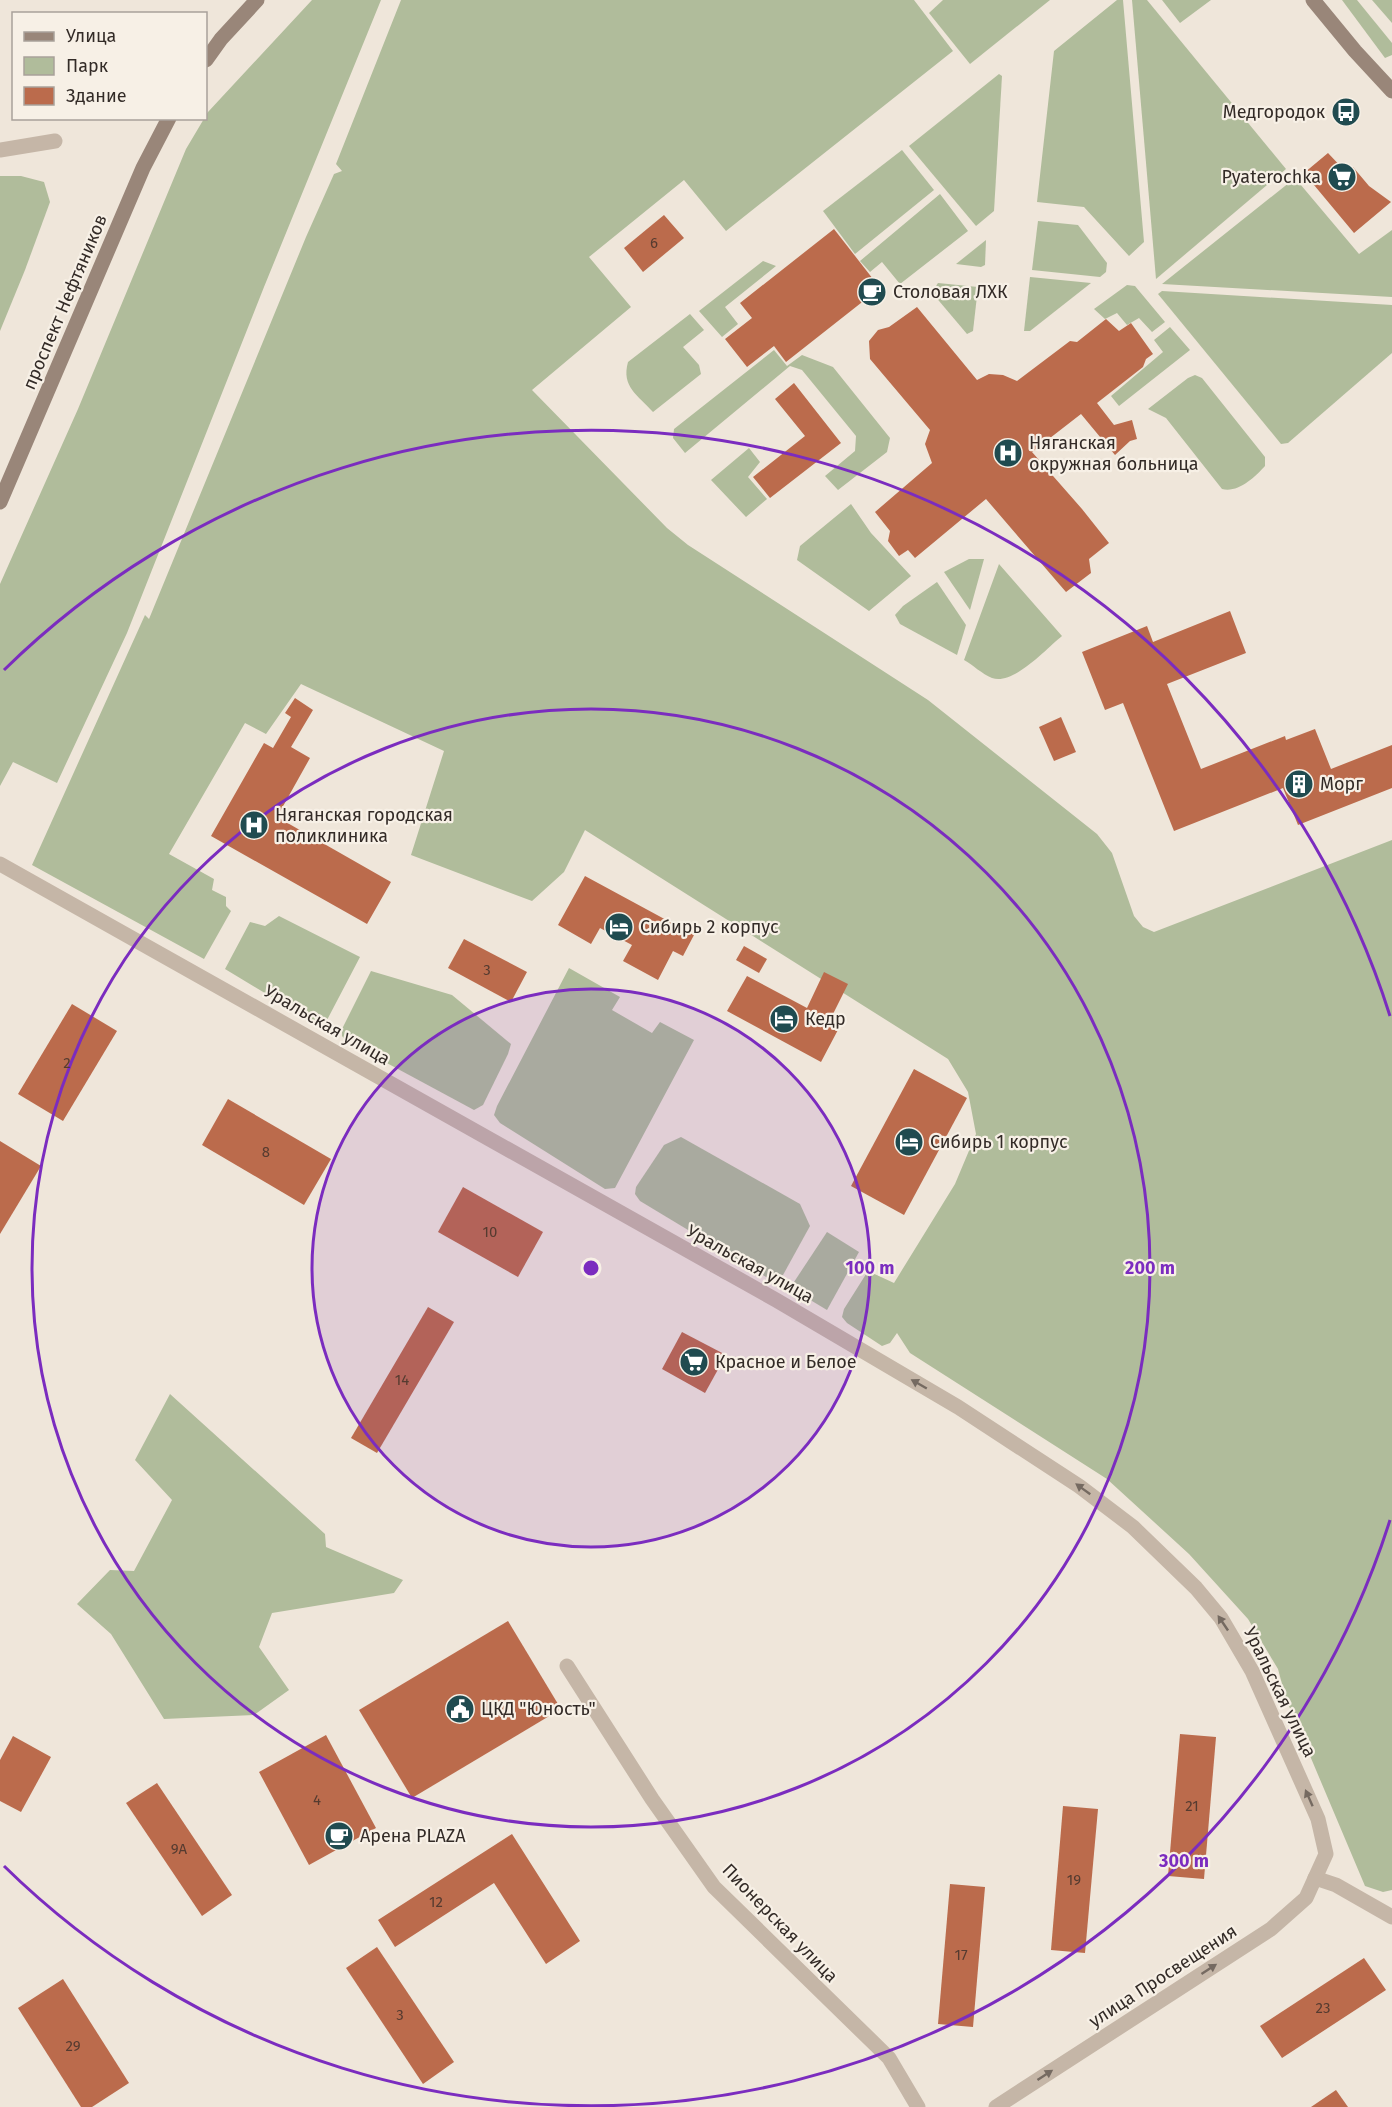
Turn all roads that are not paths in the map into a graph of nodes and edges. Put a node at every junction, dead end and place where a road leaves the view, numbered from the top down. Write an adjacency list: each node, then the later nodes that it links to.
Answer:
1 (257, 0): 3 (main road)
2 (1313, 0): 4 (main road)
3 (207, 59)
4 (1392, 91)
5 (168, 120): 8 (main road, проспект Нефтяников)
6 (55, 141): 7 (street)
7 (0, 150)
8 (0, 502)
9 (0, 864): 11 (street, Уральская улица, one-way to 9)
10 (567, 1666): 14 (street, Пионерская улица)
11 (1326, 1854): 12 (street, улица Просвещения)
12 (1315, 1878): 13 (street); 15 (street, улица Просвещения, one-way to 12)
13 (1392, 1917)
14 (918, 2107)
15 (996, 2107)

